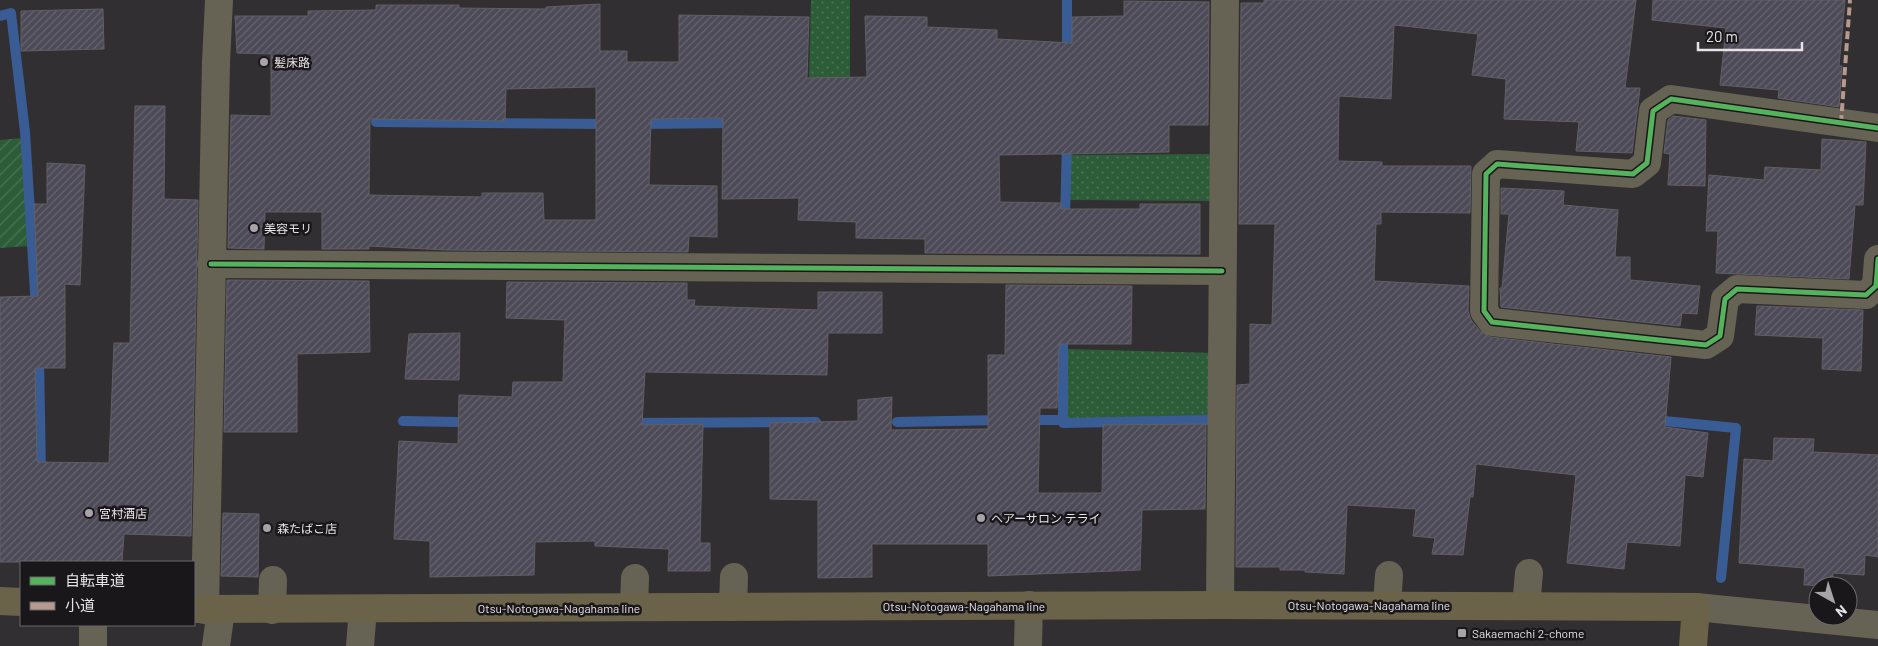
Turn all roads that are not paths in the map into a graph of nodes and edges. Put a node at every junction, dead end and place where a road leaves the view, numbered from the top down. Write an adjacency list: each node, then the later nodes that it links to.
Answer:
1 (219, 0): 5 (street)
2 (1225, 0): 6 (street)
3 (1869, 123): 4 (street)
4 (1878, 259)
5 (211, 264): 6 (street); 22 (street)
6 (1222, 271): 14 (street)
7 (1529, 574): 17 (street)
8 (1389, 576): 16 (street)
9 (734, 577): 19 (street)
10 (635, 578): 18 (street)
11 (273, 580): 23 (street)
12 (0, 601): 13 (main road)
13 (20, 602)
14 (1220, 604): 15 (main road, Otsu-Notogawa-Nagahama line); 16 (main road, Otsu-Notogawa-Nagahama line)
15 (1029, 605): 19 (main road, Otsu-Notogawa-Nagahama line); 29 (street)
16 (1387, 605): 17 (main road, Otsu-Notogawa-Nagahama line)
17 (1526, 606): 20 (main road, Otsu-Notogawa-Nagahama line)
18 (634, 607): 19 (main road, Otsu-Notogawa-Nagahama line); 21 (main road, Otsu-Notogawa-Nagahama line)
19 (733, 607)
20 (1696, 607): 24 (street); 30 (main road)
21 (363, 609): 23 (main road, Otsu-Notogawa-Nagahama line); 28 (street)
22 (206, 610): 23 (main road, Otsu-Notogawa-Nagahama line); 27 (street)
23 (272, 610)
24 (1878, 625)
25 (94, 626): 26 (street)
26 (93, 646)
27 (216, 646)
28 (360, 646)
29 (1028, 646)
30 (1693, 646)

